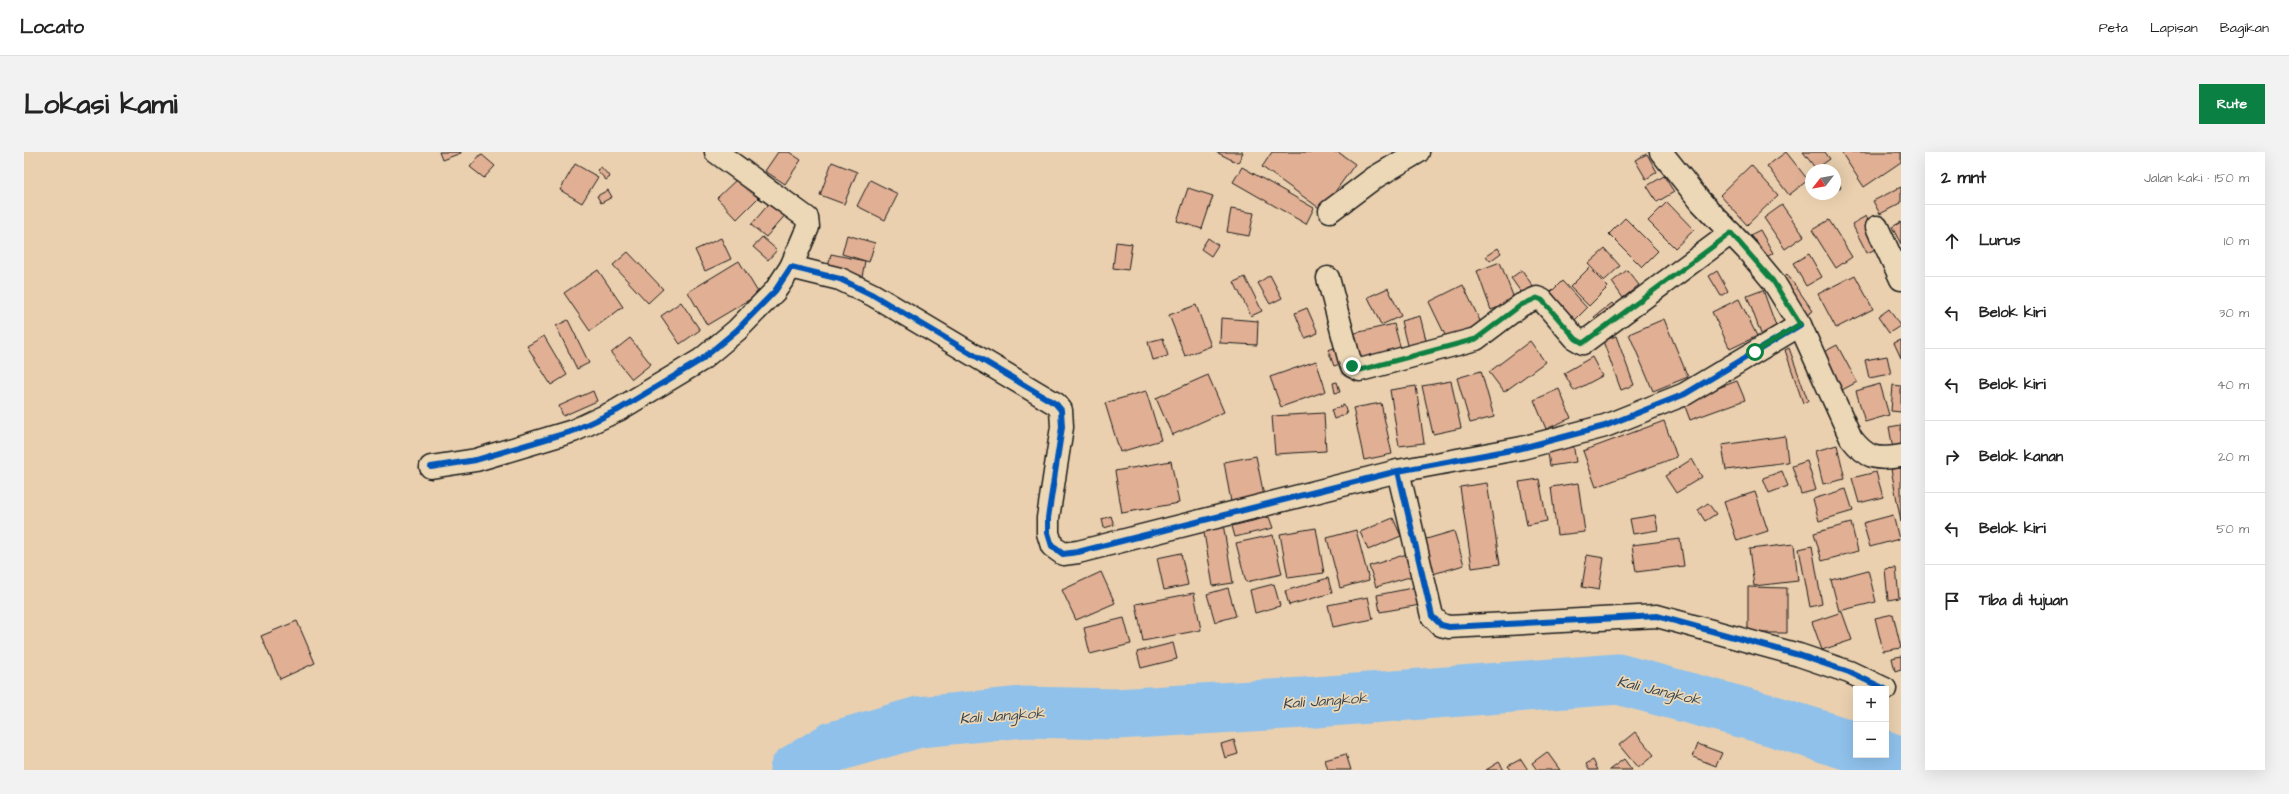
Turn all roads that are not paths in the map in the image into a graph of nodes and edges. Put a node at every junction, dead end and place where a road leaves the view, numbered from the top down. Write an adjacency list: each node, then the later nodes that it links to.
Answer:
1 (716, 152): 7 (street)
2 (1418, 152): 4 (street)
3 (1661, 152): 6 (street)
4 (1330, 211)
5 (1877, 227): 9 (street)
6 (1731, 233): 8 (street); 10 (street)
7 (791, 267): 12 (street); 13 (street)
8 (1328, 278)
9 (1901, 279)
10 (1800, 324): 11 (street); 13 (street)
11 (1901, 456)
12 (431, 467)
13 (1398, 471): 14 (street)
14 (1879, 686)
15 (1889, 691): 16 (street)
16 (1901, 697)

